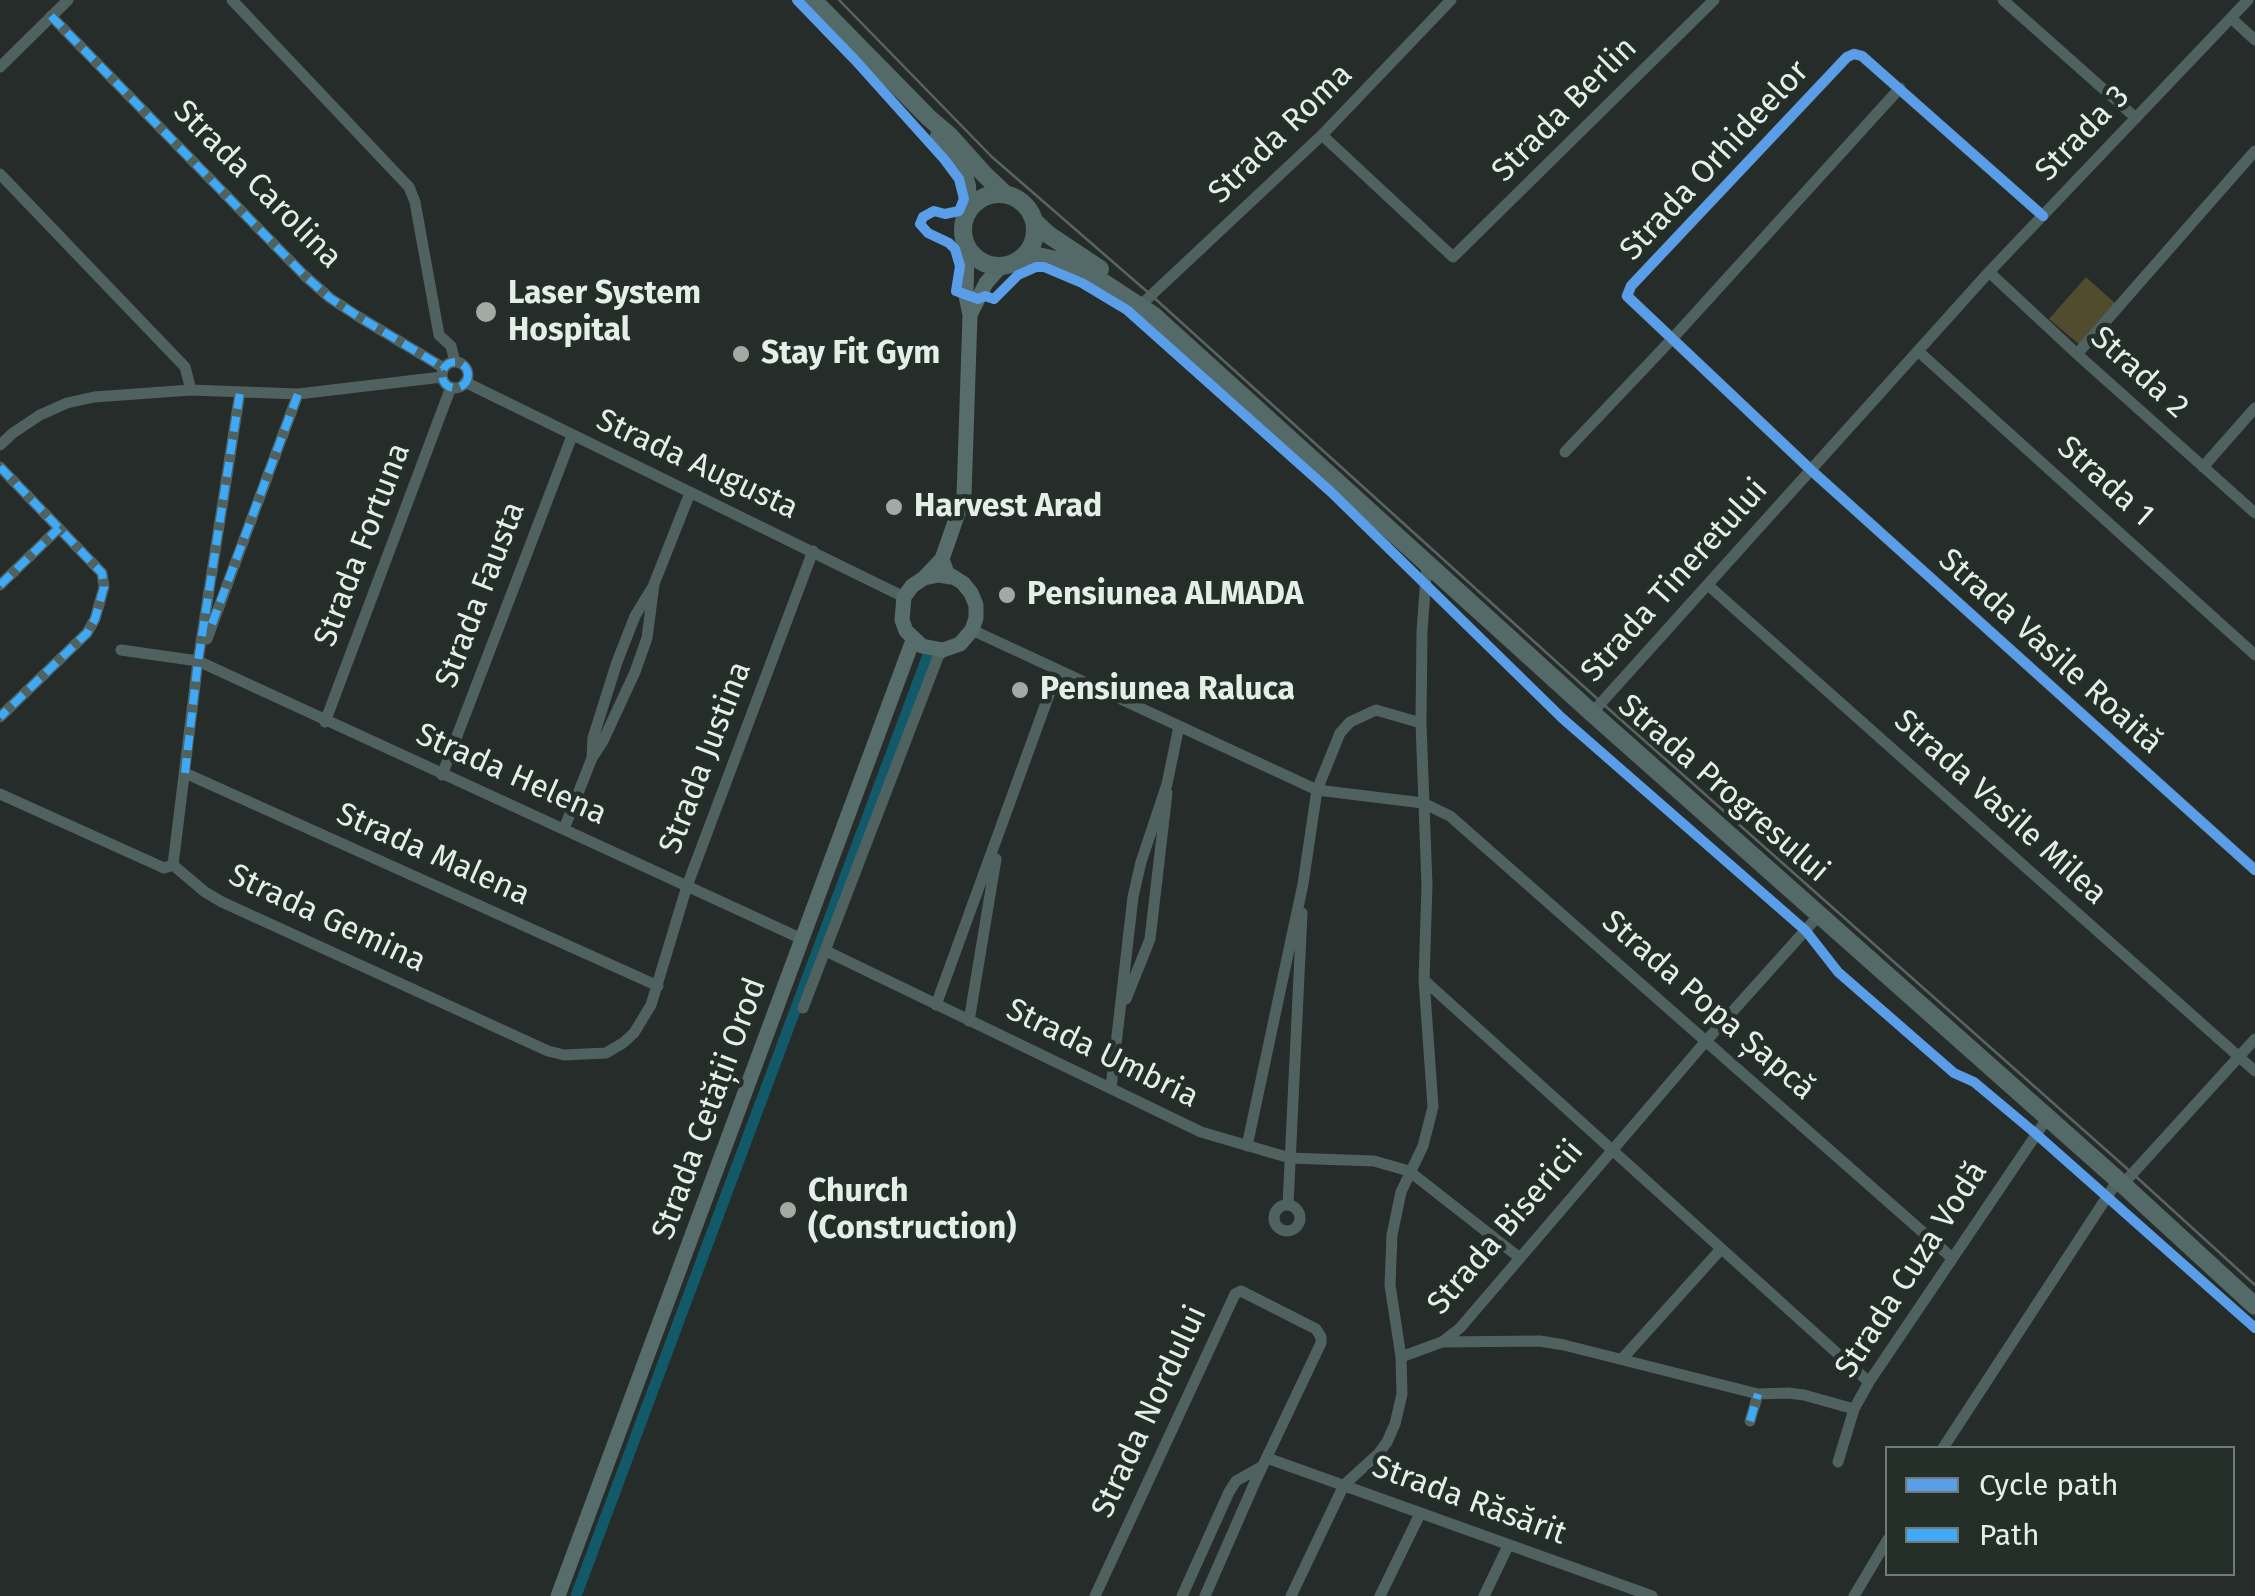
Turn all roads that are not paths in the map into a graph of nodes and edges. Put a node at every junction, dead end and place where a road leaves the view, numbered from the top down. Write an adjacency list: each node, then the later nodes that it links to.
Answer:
1 (68, 0): 8 (street)
2 (232, 0): 31 (street)
3 (813, 0): 13 (main road)
4 (1451, 0): 15 (street, Strada Roma)
5 (1714, 0): 15 (street, Strada Berlin)
6 (2003, 0): 14 (street)
7 (2248, 0): 9 (street, Strada 3)
8 (50, 16): 11 (street); 31 (street, Strada Carolina)
9 (2231, 18): 10 (street); 14 (street, Strada 3)
10 (2255, 40)
11 (0, 67)
12 (1900, 88): 20 (street); 28 (street); 28 (street, Strada Orhideelor)
13 (929, 118): 18 (main road); 19 (main road)
14 (2136, 118): 20 (street, Strada 3)
15 (1322, 136): 26 (street, Strada Roma)
16 (2255, 151): 30 (street)
17 (0, 174): 33 (street)
18 (1004, 194): 19 (main road); 21 (main road)
19 (968, 210): 22 (main road)
20 (2043, 216): 25 (street, Strada 3)
21 (1035, 222): 23 (main road); 26 (main road, Strada Progresului)
22 (966, 246): 24 (main road); 27 (street)
23 (1022, 258): 24 (main road); 26 (main road, Strada Progresului)
24 (1001, 266): 27 (street)
25 (1989, 272): 29 (street, Strada 3); 30 (street, Strada 2)
26 (1148, 308): 48 (main road, Strada Progresului)
27 (970, 315): 47 (street)
28 (1672, 339): 39 (street); 42 (street, Strada Orhideelor)
29 (1918, 351): 42 (street, Strada Tineretului); 59 (street, Strada 1)
30 (2076, 354): 41 (street, Strada 2)
31 (448, 373): 32 (street); 32 (street); 35 (street); 64 (street, Strada Fortuna)
32 (465, 382): 37 (street, Strada Augusta)
33 (190, 390): 34 (street); 38 (street)
34 (240, 392): 35 (street); 60 (street)
35 (298, 394): 60 (street)
36 (2255, 408): 41 (street)
37 (572, 436): 43 (street, Strada Augusta); 69 (street, Strada Fausta)
38 (0, 445)
39 (1565, 452)
40 (0, 467): 45 (street)
41 (2203, 467): 44 (street, Strada 2)
42 (1812, 471): 53 (street, Strada Tineretului); 77 (street, Strada Vasile Roaită)
43 (690, 493): 46 (street, Strada Augusta); 51 (street)
44 (2255, 512)
45 (59, 528): 52 (street); 63 (street)
46 (813, 551): 54 (street, Strada Augusta); 79 (street, Strada Justina)
47 (942, 559): 49 (street); 50 (street)
48 (1427, 564): 62 (main road, Strada Progresului); 65 (street)
49 (951, 577): 50 (street); 55 (street)
50 (924, 578): 54 (street)
51 (654, 584): 67 (street); 67 (street)
52 (0, 585)
53 (1709, 586): 62 (street, Strada Tineretului); 91 (street, Strada Vasile Milea)
54 (904, 598): 56 (street)
55 (972, 630): 58 (street); 61 (street)
56 (913, 640): 58 (street); 81 (street, Strada Cetății Orod)
57 (121, 650): 60 (street, Strada Helena)
58 (943, 650): 82 (street)
59 (2255, 655)
60 (198, 662): 64 (street, Strada Helena); 68 (street)
61 (1058, 670): 66 (street); 75 (street)
62 (1592, 713): 80 (main road, Strada Progresului)
63 (0, 717)
64 (326, 722): 69 (street, Strada Helena)
65 (1421, 723): 71 (street); 73 (street)
66 (1179, 726): 70 (street); 71 (street)
67 (592, 758): 74 (street)
68 (185, 773): 76 (street); 84 (street, Strada Malena)
69 (442, 774): 74 (street, Strada Helena)
70 (1167, 784): 87 (street); 87 (street)
71 (1318, 790): 73 (street); 78 (street)
72 (0, 794): 76 (street)
73 (1424, 804): 83 (street); 90 (street, Strada Popa Șapcă)
74 (564, 829): 79 (street, Strada Helena)
75 (1001, 830): 85 (street); 88 (street)
76 (173, 865): 84 (street, Strada Gemina)
77 (2255, 870)
78 (1303, 884): 95 (street); 97 (street)
79 (687, 886): 81 (street, Strada Helena); 84 (street, Strada Justina)
80 (1820, 914): 90 (street, Strada Bisericii); 94 (main road, Strada Progresului)
81 (802, 939): 119 (street, Strada Cetății Orod)
82 (826, 950): 85 (street, Strada Umbria); 86 (street)
83 (1424, 980): 96 (street); 98 (street)
84 (658, 986)
85 (936, 1005): 88 (street, Strada Umbria)
86 (803, 1008)
87 (1120, 1010): 93 (street)
88 (969, 1021): 93 (street, Strada Umbria)
89 (2255, 1039): 91 (street)
90 (1706, 1041): 96 (street, Strada Bisericii); 102 (street, Strada Popa Șapcă)
91 (2240, 1056): 92 (street, Strada Vasile Milea); 99 (street)
92 (2255, 1071)
93 (1111, 1088): 95 (street, Strada Umbria)
94 (2048, 1117): 99 (main road, Strada Progresului); 102 (street, Strada Cuza Vodă)
95 (1247, 1146): 97 (street, Strada Umbria)
96 (1612, 1149): 101 (street); 103 (street, Strada Bisericii)
97 (1290, 1158): 98 (street, Strada Umbria); 100 (street)
98 (1410, 1171): 103 (street); 106 (street)
99 (2121, 1182): 104 (main road, Strada Progresului); 112 (street)
100 (1288, 1205)
101 (1721, 1249): 107 (street); 108 (street)
102 (1951, 1257): 108 (street, Strada Cuza Vodă)
103 (1520, 1258): 105 (street, Strada Bisericii)
104 (2255, 1306)
105 (1442, 1342): 106 (street, Strada Bisericii); 107 (street)
106 (1401, 1357): 115 (street)
107 (1622, 1359): 109 (street)
108 (1869, 1382): 110 (street, Strada Cuza Vodă)
109 (1758, 1394): 110 (street); 111 (street)
110 (1854, 1409): 114 (street, Strada Cuza Vodă)
111 (1750, 1422)
112 (1944, 1446)
113 (1265, 1462): 115 (street, Strada Răsărit); 120 (street, Strada Nordului); 121 (street); 122 (street)
114 (1838, 1462)
115 (1344, 1485): 116 (street, Strada Răsărit); 123 (street)
116 (1420, 1514): 118 (street, Strada Răsărit); 124 (street)
117 (1885, 1544): 127 (street)
118 (1508, 1546): 125 (street); 126 (street, Strada Răsărit)
119 (558, 1596)
120 (1094, 1596)
121 (1182, 1596)
122 (1205, 1596)
123 (1291, 1596)
124 (1380, 1596)
125 (1484, 1596)
126 (1652, 1596)
127 (1854, 1596)

